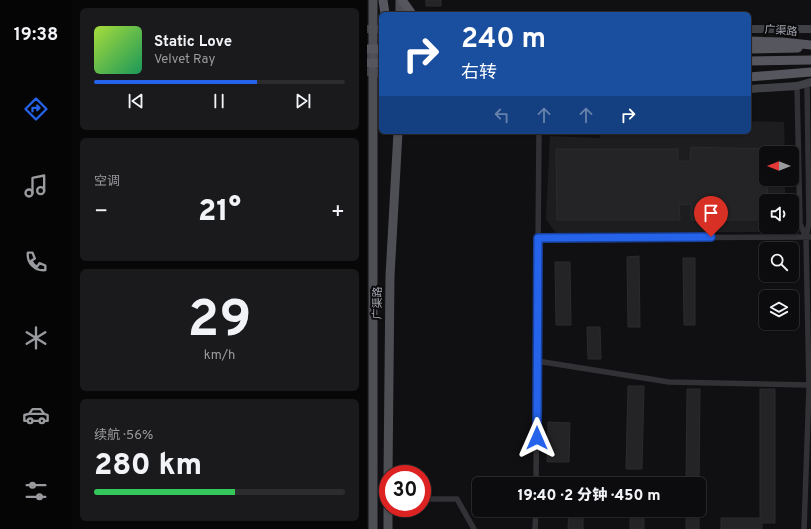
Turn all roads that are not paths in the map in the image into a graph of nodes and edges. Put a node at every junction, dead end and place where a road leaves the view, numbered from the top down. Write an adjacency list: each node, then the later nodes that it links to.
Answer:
1 (373, 0): 7 (main road, 广渠路)
2 (384, 0): 4 (highway, bridge)
3 (401, 0): 5 (main road); 6 (highway)
4 (385, 12)
5 (400, 12)
6 (410, 12)
7 (374, 29): 14 (main road, 广渠路)
8 (751, 29): 9 (main road)
9 (811, 29)
10 (751, 41): 11 (highway, 广渠路)
11 (811, 45)
12 (811, 48): 13 (highway)
13 (751, 49)
14 (374, 50): 20 (main road, 广渠路)
15 (811, 60): 16 (highway)
16 (751, 61)
17 (367, 63): 18 (highway, bridge)
18 (379, 63)
19 (811, 72): 21 (highway)
20 (374, 73): 36 (main road, 广渠路)
21 (751, 76)
22 (809, 82): 23 (main road); 27 (street)
23 (797, 86): 24 (main road); 27 (street)
24 (751, 89)
25 (398, 134): 31 (main road, 广渠路)
26 (539, 134): 28 (street)
27 (808, 237): 28 (street); 30 (street)
28 (538, 238): 29 (street)
29 (537, 361): 30 (street); 32 (street)
30 (809, 385): 40 (street)
31 (388, 465)
32 (537, 477)
33 (431, 499): 38 (street)
34 (388, 517): 37 (main road)
35 (536, 517): 39 (street)
36 (373, 529)
37 (389, 529)
38 (474, 529)
39 (535, 529)
40 (804, 529)

